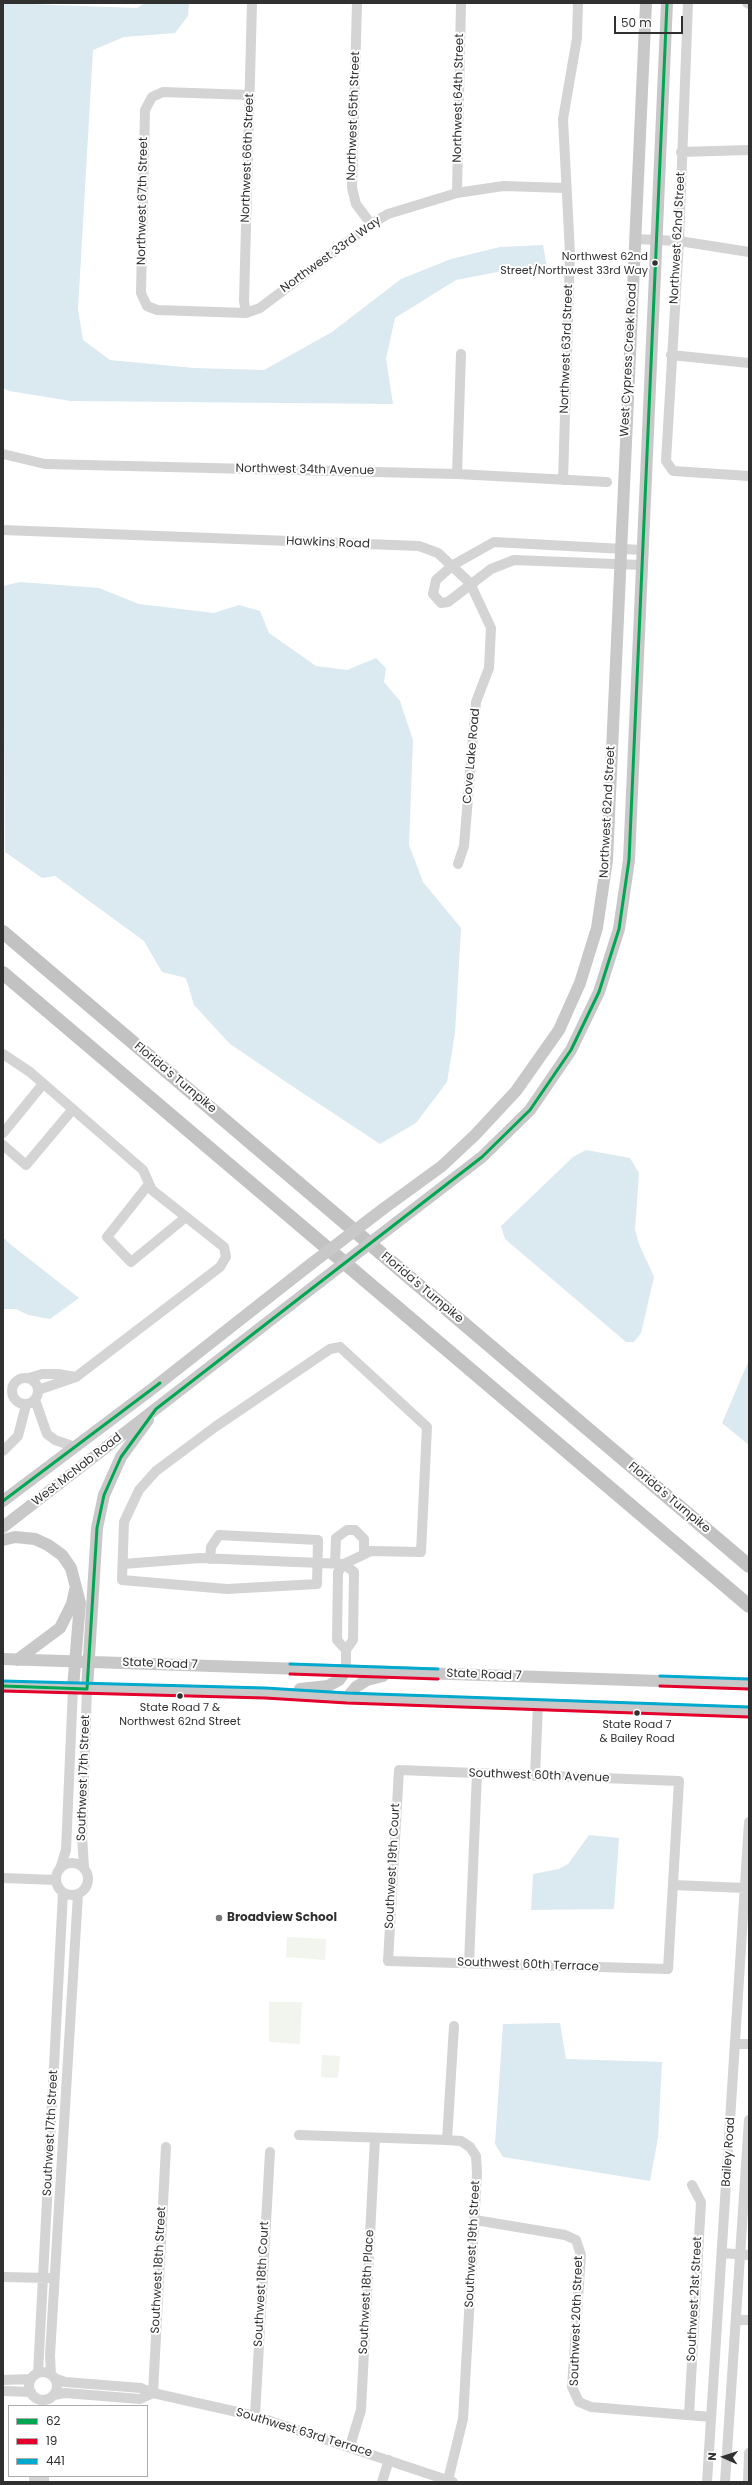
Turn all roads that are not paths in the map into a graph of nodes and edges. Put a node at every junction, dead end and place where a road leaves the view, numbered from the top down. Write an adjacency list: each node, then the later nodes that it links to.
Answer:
1 (252, 3): 8 (street, Northwest 66th Street)
2 (357, 3): 13 (street, Northwest 65th Street)
3 (461, 3): 12 (street, Northwest 64th Street)
4 (578, 3): 11 (street, Northwest 63rd Street)
5 (646, 3): 14 (main road, West Cypress Creek Road)
6 (667, 3): 15 (main road, West Cypress Creek Road)
7 (688, 3): 10 (street, Northwest 62nd Street)
8 (250, 95): 18 (street, Northwest 67th Street); 19 (street, Northwest 66th Street)
9 (749, 150): 10 (street)
10 (681, 152): 16 (street, Northwest 62nd Street)
11 (565, 188): 12 (street, Northwest 33rd Way); 26 (street, Northwest 63rd Street)
12 (457, 193): 13 (street, Northwest 33rd Way)
13 (372, 224): 19 (street, Northwest 33rd Way)
14 (635, 240): 15 (street); 29 (main road, West Cypress Creek Road)
15 (656, 240): 16 (street); 30 (main road, West Cypress Creek Road)
16 (679, 241): 17 (street); 21 (street, Northwest 62nd Street)
17 (749, 252)
18 (147, 306): 19 (street, Northwest 33rd Way)
19 (246, 313)
20 (461, 354): 24 (street)
21 (671, 355): 22 (street); 25 (street, Northwest 62nd Street)
22 (749, 363)
23 (3, 454): 24 (street, Northwest 34th Avenue)
24 (457, 474): 26 (street, Northwest 34th Avenue)
25 (749, 476)
26 (563, 480): 27 (street, Northwest 34th Avenue)
27 (607, 482)
28 (3, 530): 31 (street, Hawkins Road)
29 (620, 549): 30 (street); 31 (street); 32 (main road, Northwest 62nd Street)
30 (642, 550): 33 (main road, Northwest 62nd Street)
31 (453, 565): 34 (street, Cove Lake Road); 34 (street)
32 (620, 565): 33 (street); 34 (street); 45 (main road, Northwest 62nd Street, bridge)
33 (641, 565): 46 (main road, Northwest 62nd Street, bridge)
34 (470, 583): 35 (street, Cove Lake Road)
35 (458, 864)
36 (3, 932): 62 (highway, Florida's Turnpike)
37 (3, 973): 66 (highway)
38 (3, 1054): 39 (street)
39 (43, 1084): 40 (street); 41 (street)
40 (73, 1109): 42 (street); 43 (street)
41 (3, 1133)
42 (3, 1145)
43 (149, 1184): 44 (street); 44 (street)
44 (186, 1217): 47 (street)
45 (311, 1264): 52 (main road, West McNab Road)
46 (321, 1281): 51 (main road, West McNab Road)
47 (76, 1377): 48 (street); 50 (street)
48 (29, 1378): 49 (street); 50 (street, West McNab Road)
49 (7, 1392): 50 (street)
50 (33, 1398): 52 (street, West McNab Road); 53 (street)
51 (156, 1409): 55 (main road, West McNab Road); 71 (main road)
52 (75, 1447): 54 (main road, West McNab Road)
53 (3, 1451)
54 (3, 1501)
55 (3, 1527)
56 (3, 1540): 63 (main road)
57 (364, 1554): 60 (street); 60 (street); 61 (street)
58 (210, 1559): 59 (street); 59 (street); 61 (street)
59 (317, 1563): 60 (street); 61 (street)
60 (339, 1563): 64 (street); 65 (street)
61 (123, 1564)
62 (749, 1566)
63 (76, 1583): 69 (main road); 70 (main road)
64 (338, 1588): 65 (street); 67 (street)
65 (354, 1588): 67 (street)
66 (749, 1606)
67 (346, 1650): 72 (street)
68 (3, 1659): 69 (main road, State Road 7)
69 (17, 1660): 70 (main road, State Road 7)
70 (76, 1662): 71 (main road, State Road 7); 76 (main road)
71 (89, 1662): 72 (main road, State Road 7); 77 (main road)
72 (346, 1670): 73 (main road, State Road 7); 78 (main road)
73 (400, 1672): 74 (main road, State Road 7); 79 (main road)
74 (749, 1684)
75 (3, 1686): 76 (main road)
76 (73, 1688): 77 (main road); 82 (street, Southwest 17th Street)
77 (87, 1689): 78 (main road); 83 (street, Southwest 17th Street)
78 (265, 1693): 79 (main road)
79 (347, 1698): 80 (main road)
80 (538, 1704): 81 (main road); 86 (street)
81 (749, 1712)
82 (69, 1760): 83 (street); 88 (street, Southwest 17th Street)
83 (83, 1766): 89 (street, Southwest 17th Street)
84 (399, 1770): 85 (street, Southwest 60th Avenue); 96 (street, Southwest 19th Court)
85 (477, 1773): 86 (street, Southwest 60th Avenue); 98 (street)
86 (535, 1776): 92 (street, Southwest 60th Avenue)
87 (749, 1822): 93 (street, Bailey Road)
88 (61, 1866): 89 (street); 91 (street)
89 (84, 1867): 95 (street)
90 (3, 1878): 91 (street)
91 (56, 1880): 94 (street)
92 (673, 1885): 93 (street); 98 (street, Southwest 60th Terrace)
93 (745, 1888): 97 (street, Bailey Road)
94 (63, 1892): 95 (street); 103 (street, Southwest 17th Street)
95 (78, 1894): 104 (street, Southwest 17th Street)
96 (388, 1961): 98 (street, Southwest 60th Terrace)
97 (745, 1963): 100 (street, Bailey Road)
98 (469, 1964)
99 (454, 2026): 107 (street)
100 (736, 2044): 101 (street); 113 (street, Bailey Road)
101 (749, 2044)
102 (749, 2120): 109 (street, Bailey Road)
103 (51, 2128): 104 (street); 116 (street, Southwest 17th Street)
104 (64, 2128): 117 (street, Southwest 17th Street)
105 (298, 2136): 106 (street, Southwest 19th Street)
106 (375, 2138): 107 (street, Southwest 19th Street); 131 (street, Southwest 18th Place)
107 (447, 2140): 112 (street, Southwest 19th Street)
108 (166, 2147): 125 (street, Southwest 18th Street)
109 (748, 2150): 114 (street, Bailey Road)
110 (270, 2152): 129 (street, Southwest 18th Court)
111 (692, 2185): 128 (street, Southwest 21st Street)
112 (475, 2220): 128 (street, Southwest 20th Street); 134 (street, Southwest 19th Street)
113 (722, 2253): 114 (street); 130 (street, Bailey Road)
114 (745, 2254): 118 (street, Bailey Road)
115 (3, 2277): 116 (street)
116 (44, 2278): 117 (street); 120 (street, Southwest 17th Street)
117 (55, 2278): 121 (street, Southwest 17th Street)
118 (736, 2320): 119 (street); 137 (street, Bailey Road)
119 (749, 2320)
120 (35, 2376): 121 (street); 122 (street); 124 (street)
121 (53, 2376): 125 (street, Southwest 63rd Terrace); 126 (street)
122 (3, 2380)
123 (3, 2391): 124 (street)
124 (32, 2394): 126 (street); 127 (street)
125 (153, 2394): 126 (street, Southwest 63rd Terrace); 129 (street, Southwest 63rd Terrace)
126 (51, 2399)
127 (37, 2405)
128 (689, 2415): 130 (street)
129 (255, 2416): 131 (street, Southwest 63rd Terrace)
130 (711, 2417): 136 (street, Bailey Road)
131 (350, 2446): 133 (street, Southwest 63rd Terrace)
132 (749, 2454): 138 (street)
133 (389, 2460): 134 (street, Southwest 63rd Terrace); 135 (street)
134 (450, 2481)
135 (382, 2482)
136 (707, 2482)
137 (725, 2482)
138 (748, 2482)

